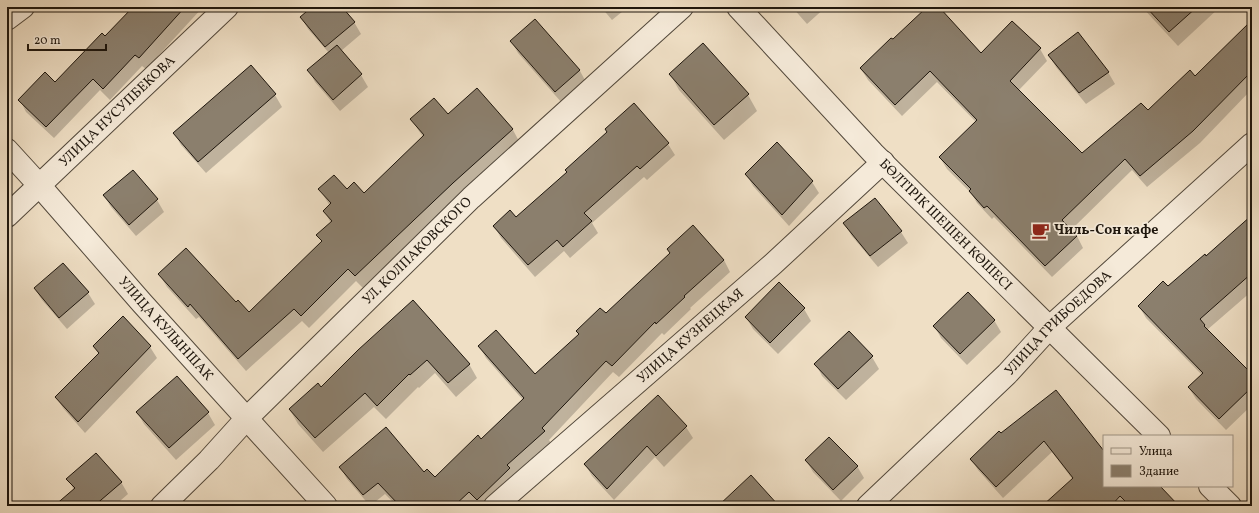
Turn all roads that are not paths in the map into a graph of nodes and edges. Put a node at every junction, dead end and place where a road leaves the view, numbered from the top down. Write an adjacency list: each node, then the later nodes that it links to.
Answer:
1 (23, 7): 5 (street)
2 (227, 7): 9 (street, УЛИЦА НУСУПБЕКОВА)
3 (682, 7): 12 (street, УЛ. KОЛПАКОВСКОГО)
4 (738, 7): 8 (street, БӨЛТІРІК ШЕШЕН КӨШЕСІ)
5 (7, 19)
6 (1252, 144): 11 (street, УЛИЦА ГРИБОЕДОВА)
7 (7, 150): 9 (street, УЛИЦА КУЛЫНШАК)
8 (883, 162): 11 (street, БӨЛТІРІК ШЕШЕН КӨШЕСІ); 17 (street, УЛИЦА КУЗНЕЦКАЯ)
9 (39, 185): 10 (street, УЛИЦА НУСУПБЕКОВА); 12 (street, УЛИЦА КУЛЫНШАК)
10 (7, 216)
11 (1050, 327): 13 (street, БӨЛТІРІК ШЕШЕН КӨШЕСІ); 18 (street, УЛИЦА ГРИБОЕДОВА)
12 (247, 418): 15 (street, УЛ. KОЛПАКОВСКОГО); 16 (street, УЛИЦА КУЛЫНШАК)
13 (1158, 435)
14 (1211, 487): 19 (street)
15 (162, 506)
16 (326, 506)
17 (494, 506)
18 (868, 506)
19 (1230, 506)

